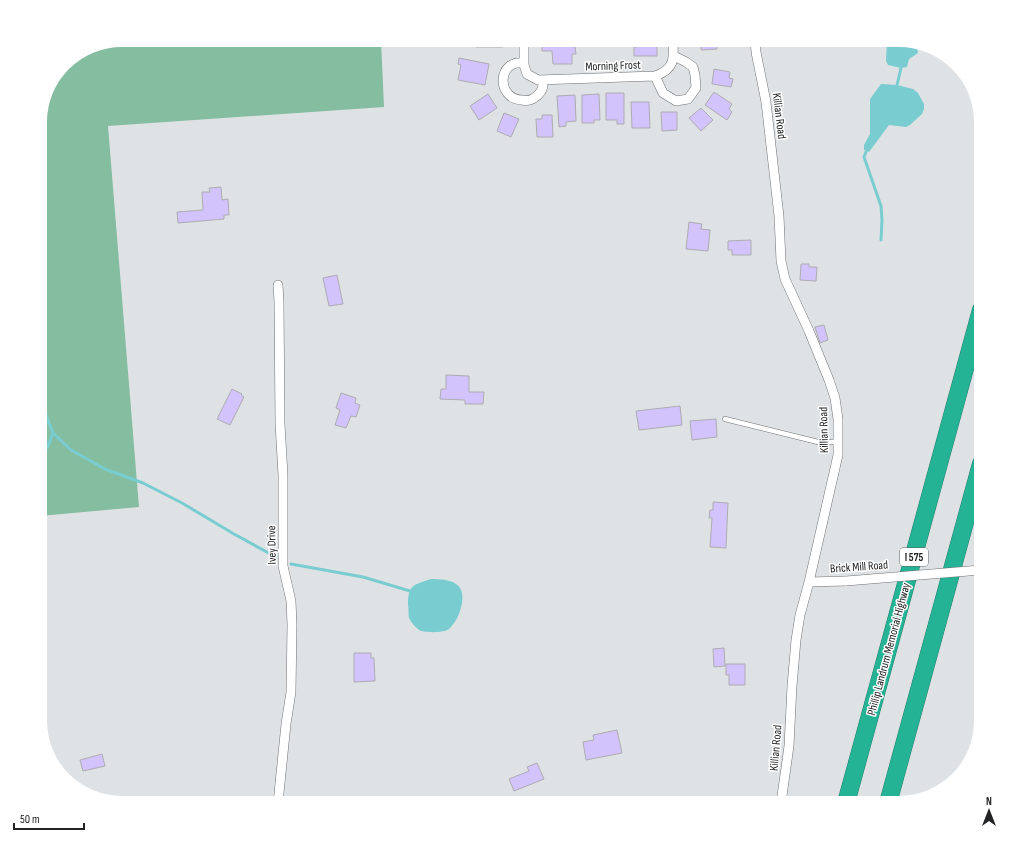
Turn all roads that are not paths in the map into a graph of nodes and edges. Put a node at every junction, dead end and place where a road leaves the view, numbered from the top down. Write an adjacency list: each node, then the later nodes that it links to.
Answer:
1 (524, 47): 5 (street)
2 (673, 47): 4 (street)
3 (756, 47): 11 (street, Killian Road)
4 (674, 56): 6 (street, Morning Frost); 6 (street)
5 (524, 63): 7 (street, Morning Frost); 7 (street)
6 (655, 76): 7 (street, Morning Frost)
7 (543, 80)
8 (278, 284): 15 (street, Ivey Drive)
9 (974, 336): 17 (highway, Phillip Landrum Memorial Highway / I 575)
10 (725, 419): 11 (lane)
11 (839, 442): 14 (street, Killian Road)
12 (974, 490): 18 (highway)
13 (974, 571): 14 (street, Brick Mill Road, bridge)
14 (810, 582): 16 (street, Killian Road)
15 (279, 796)
16 (782, 796)
17 (848, 796)
18 (890, 796)

